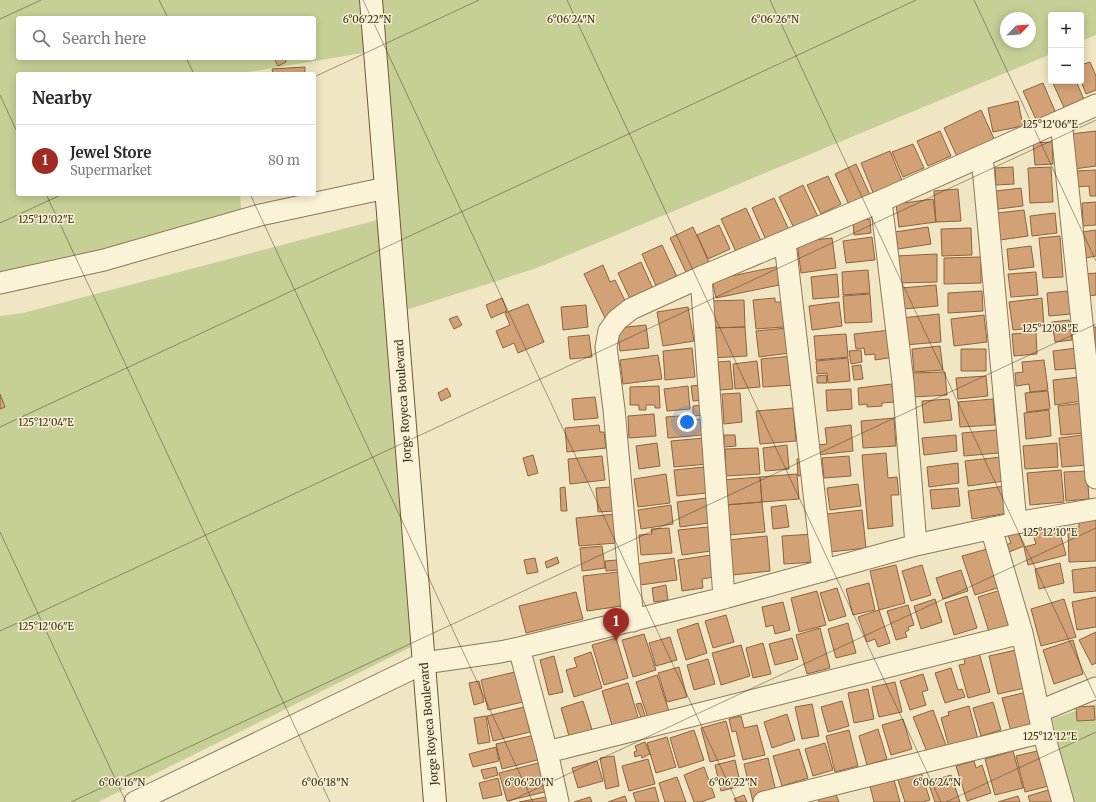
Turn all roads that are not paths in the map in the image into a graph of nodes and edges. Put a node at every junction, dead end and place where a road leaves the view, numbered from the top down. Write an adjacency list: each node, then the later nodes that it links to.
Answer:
1 (371, 0): 5 (street, Jorge Royeca Boulevard)
2 (1096, 105): 3 (street)
3 (1061, 121): 4 (street); 10 (street)
4 (982, 156): 6 (street); 12 (street)
5 (386, 188): 9 (street); 20 (street, Jorge Royeca Boulevard)
6 (881, 201): 7 (street); 14 (street)
7 (785, 242): 8 (street); 15 (street)
8 (701, 277): 16 (street); 17 (street)
9 (0, 283)
10 (1096, 478)
11 (1096, 509): 12 (street)
12 (1016, 524): 13 (street)
13 (992, 528): 14 (street); 18 (street)
14 (916, 545): 15 (street)
15 (823, 571): 16 (street)
16 (724, 598): 17 (street)
17 (633, 621): 19 (street)
18 (1022, 632): 22 (street); 24 (street)
19 (520, 648): 20 (street); 24 (street)
20 (424, 663): 25 (street); 26 (street, Jorge Royeca Boulevard)
21 (1096, 688): 22 (street)
22 (1040, 711): 23 (street)
23 (1043, 732): 28 (street); 29 (street)
24 (547, 752): 27 (street)
25 (135, 802)
26 (435, 802)
27 (558, 802)
28 (764, 802)
29 (1063, 802)

